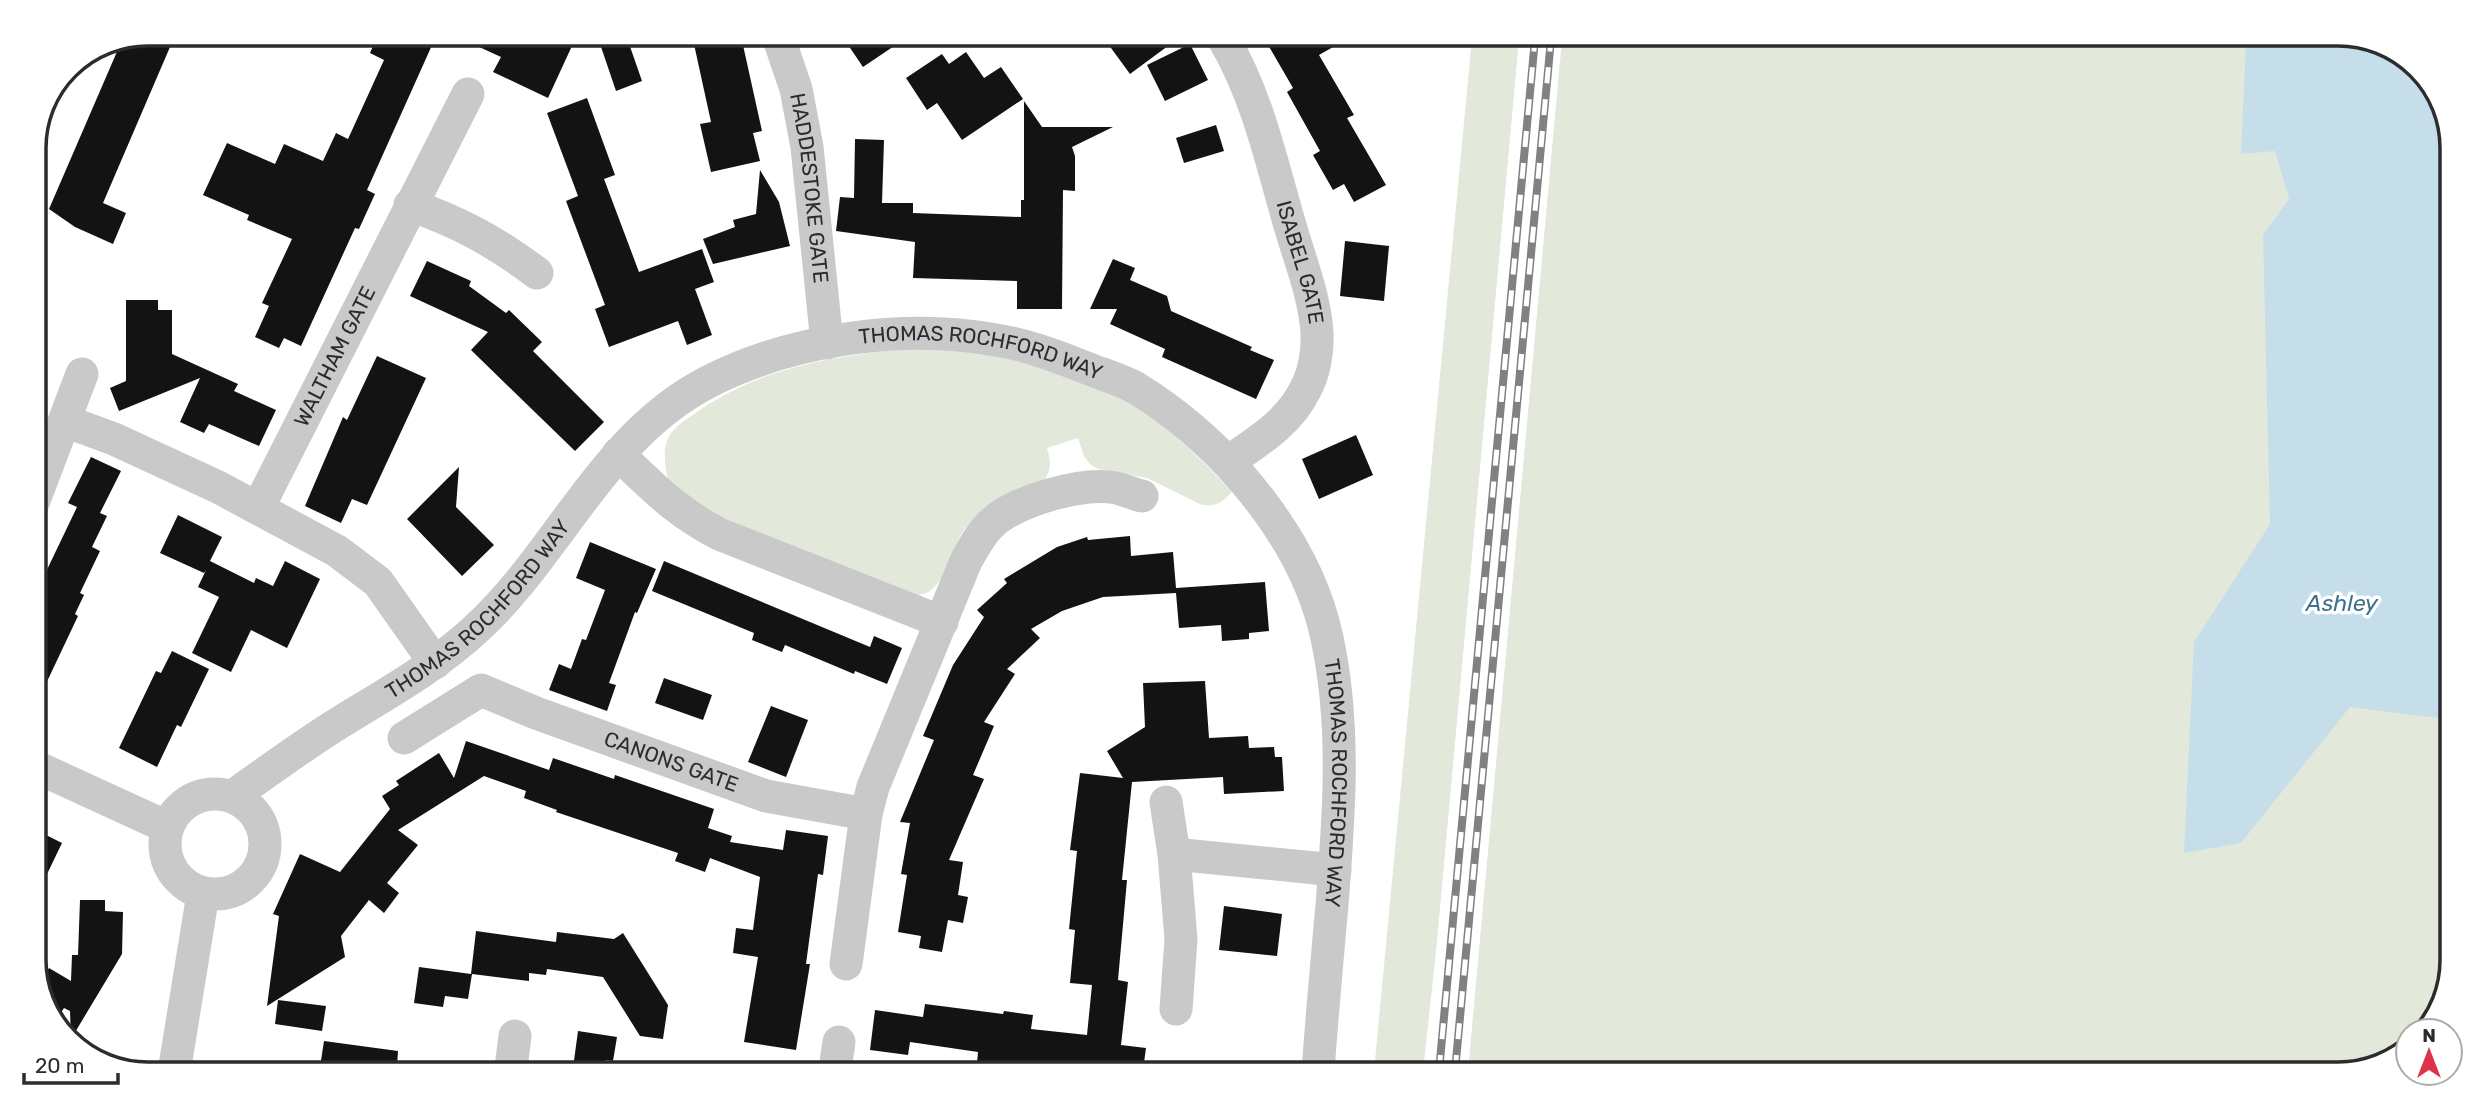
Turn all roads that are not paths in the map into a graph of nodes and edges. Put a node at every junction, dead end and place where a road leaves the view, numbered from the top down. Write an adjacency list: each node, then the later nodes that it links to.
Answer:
1 (781, 46): 6 (street, HADDESTOKE GATE)
2 (1228, 46): 10 (street, ISABEL GATE)
3 (468, 94): 4 (street, WALTHAM GATE)
4 (410, 205): 5 (street); 13 (street, WALTHAM GATE)
5 (537, 274)
6 (827, 343): 9 (street, THOMAS ROCHFORD WAY); 10 (street, THOMAS ROCHFORD WAY)
7 (82, 374): 8 (street)
8 (65, 421): 11 (street); 13 (street)
9 (618, 454): 14 (street); 15 (street, THOMAS ROCHFORD WAY)
10 (1228, 462): 23 (street, THOMAS ROCHFORD WAY)
11 (46, 470)
12 (1142, 496): 14 (street)
13 (258, 508): 15 (street)
14 (942, 622): 20 (street)
15 (435, 663): 18 (street, THOMAS ROCHFORD WAY)
16 (404, 738): 20 (street, CANONS GATE)
17 (46, 772): 21 (street)
18 (233, 796): 21 (street); 24 (street)
19 (1166, 802): 22 (street)
20 (866, 814): 25 (street)
21 (167, 827): 24 (street)
22 (1174, 855): 23 (street); 26 (street)
23 (1335, 870): 28 (street, THOMAS ROCHFORD WAY)
24 (203, 894): 27 (street)
25 (846, 964)
26 (1176, 1009)
27 (176, 1062)
28 (1319, 1062)

